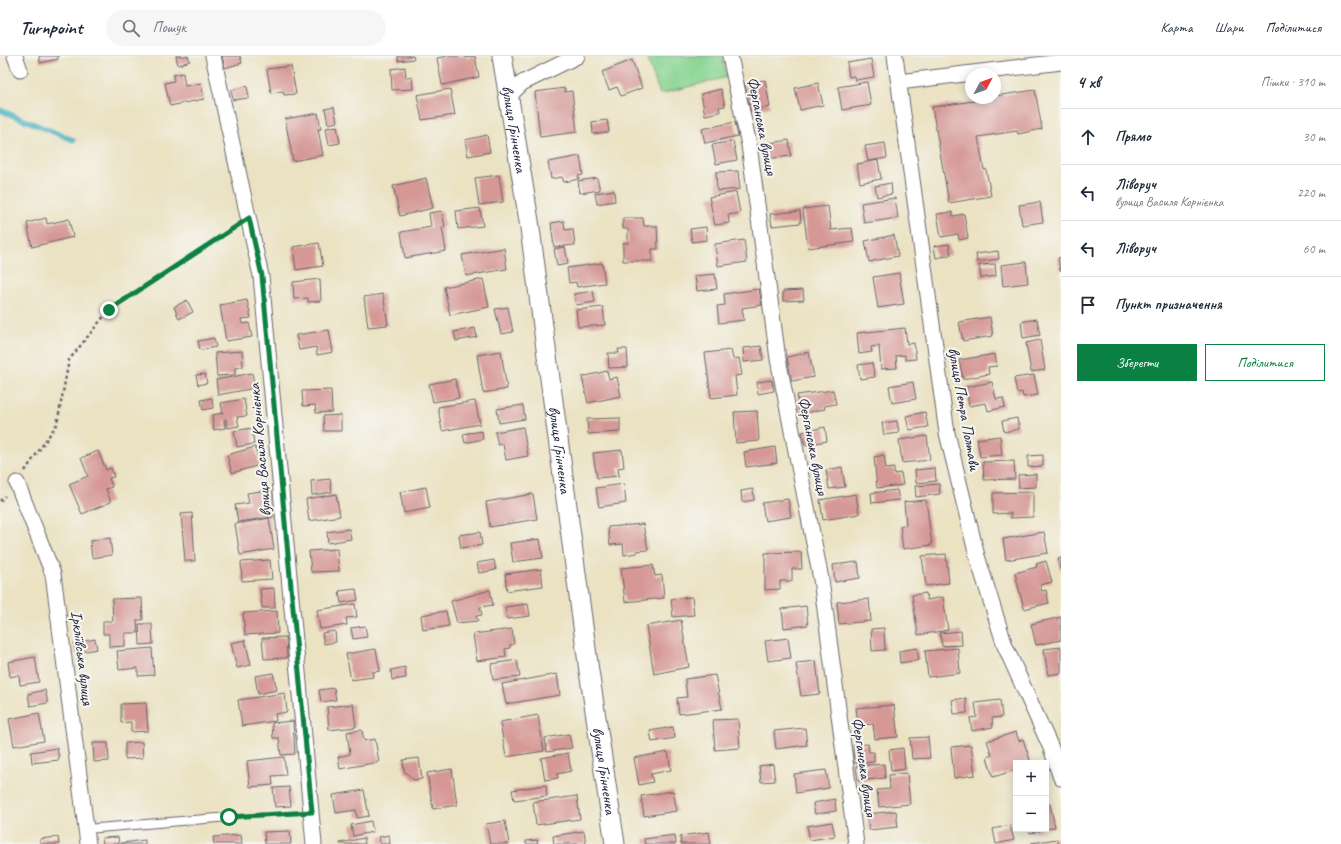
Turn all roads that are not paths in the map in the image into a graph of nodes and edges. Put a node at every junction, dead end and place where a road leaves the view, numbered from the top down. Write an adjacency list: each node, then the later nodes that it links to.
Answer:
1 (213, 56): 14 (street, вулиця Василя Корнієнка)
2 (502, 56): 8 (street, вулиця Грінченка)
3 (577, 56): 8 (street)
4 (730, 56): 16 (street, Ферганська вулиця)
5 (895, 56): 7 (street, вулиця Петра Полтави)
6 (1061, 62): 7 (street)
7 (899, 82): 10 (street, вулиця Петра Полтави)
8 (509, 96): 15 (street, вулиця Грінченка)
9 (17, 483): 12 (street, Іркліївська вулиця)
10 (1061, 778)
11 (229, 817): 12 (lane)
12 (86, 829): 13 (street, Іркліївська вулиця)
13 (88, 844)
14 (314, 844)
15 (615, 844)
16 (856, 844)

